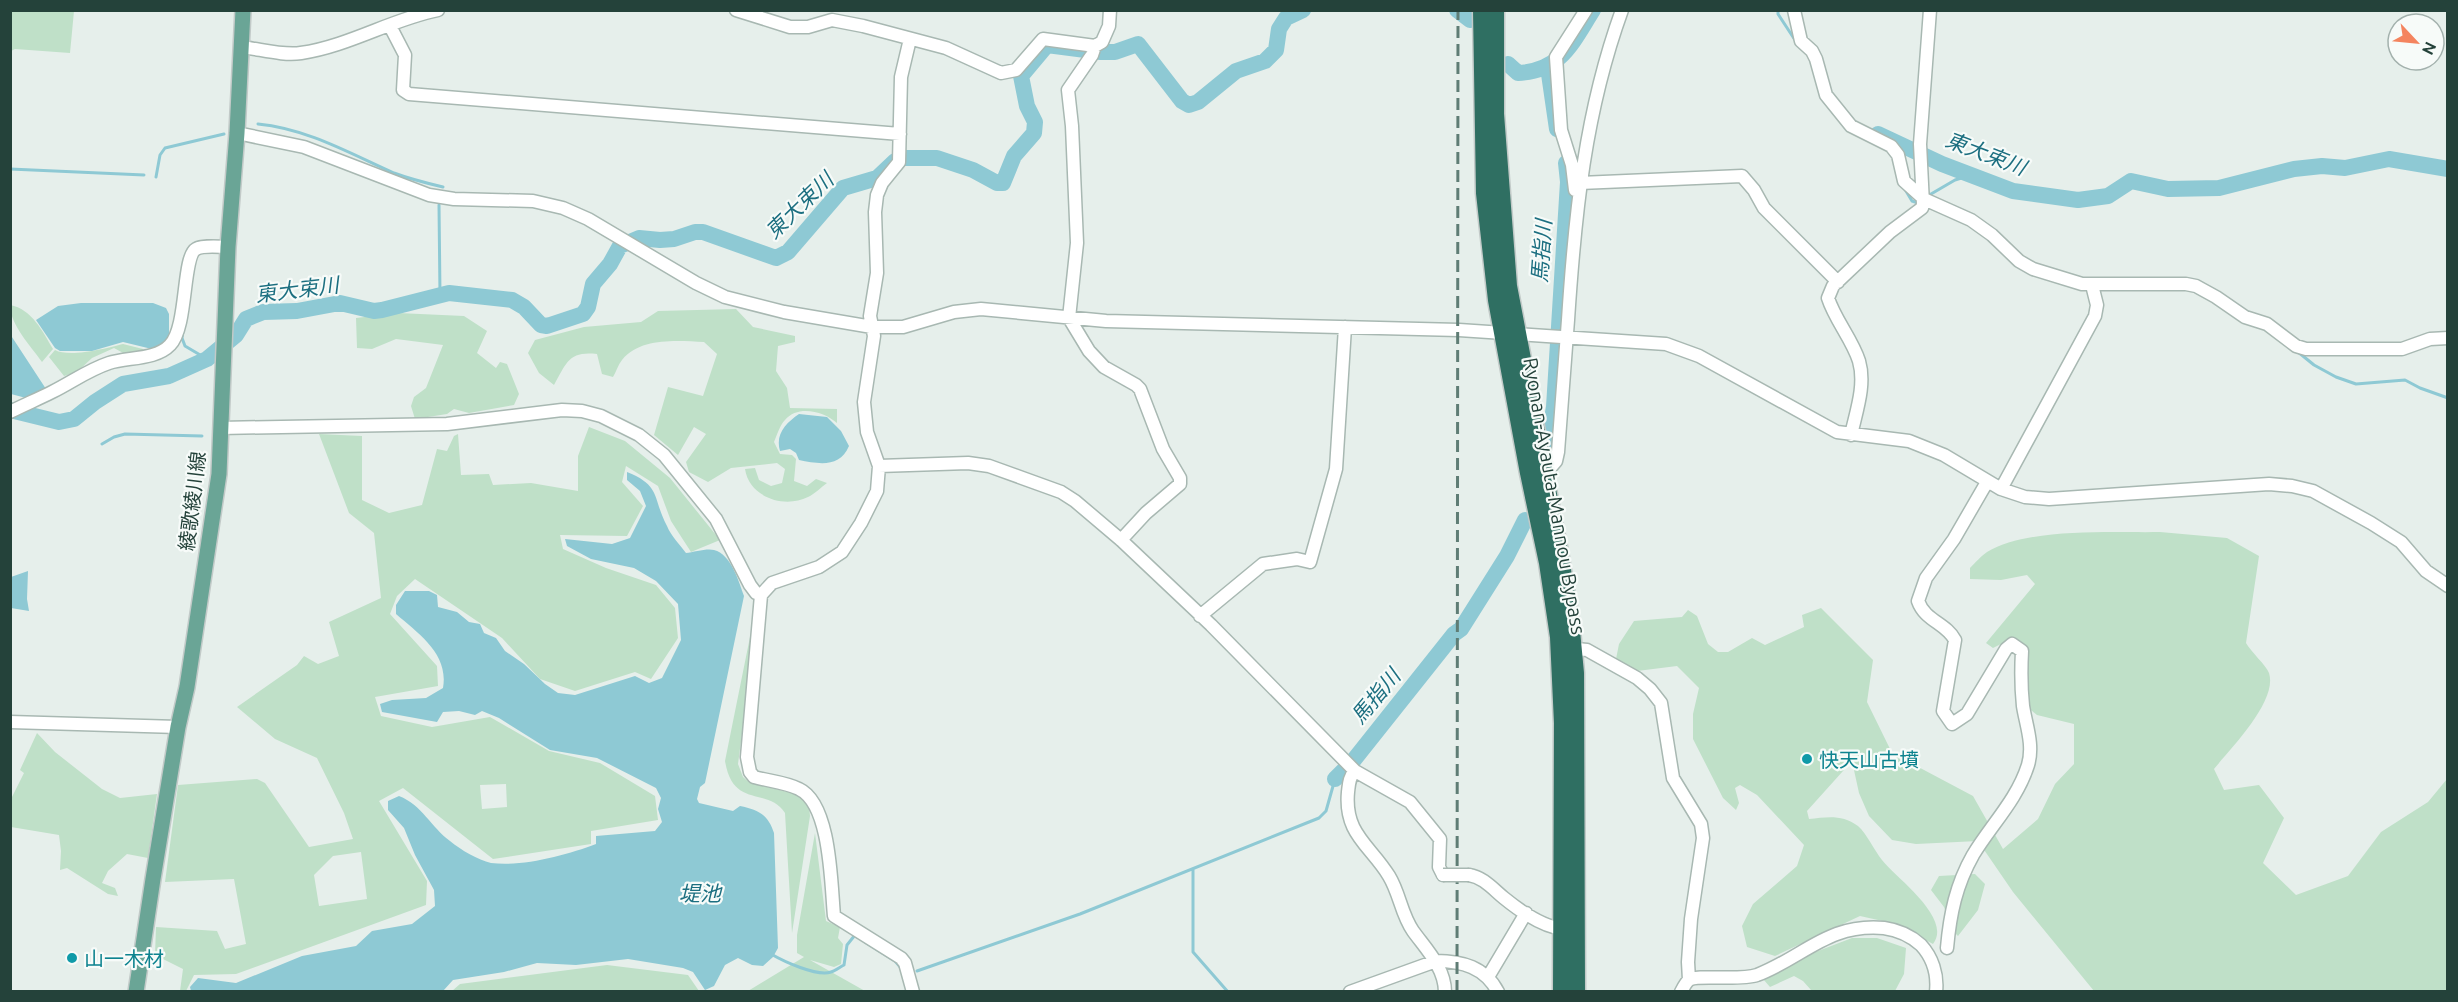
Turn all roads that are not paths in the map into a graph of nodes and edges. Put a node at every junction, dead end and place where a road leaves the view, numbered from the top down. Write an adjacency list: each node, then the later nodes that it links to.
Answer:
1 (438, 10): 11 (street)
2 (736, 10): 12 (street)
3 (1110, 10): 14 (street)
4 (1482, 10): 26 (highway, Ryonan-Ayauta-Mannou Bypass)
5 (1495, 10): 26 (highway, Ryonan-Ayauta-Mannou Bypass)
6 (1586, 10): 19 (street)
7 (1622, 10): 17 (street)
8 (1794, 10): 18 (street)
9 (1930, 10): 18 (street)
10 (243, 11): 13 (main road, 綾歌綾川線)
11 (390, 26): 13 (street); 16 (street)
12 (910, 39): 14 (street); 16 (street)
13 (241, 47): 15 (main road, 綾歌綾川線)
14 (1094, 50): 23 (street)
15 (237, 133): 20 (main road, 綾歌綾川線); 24 (street)
16 (900, 134): 24 (street)
17 (1580, 183): 19 (street); 21 (street)
18 (1924, 199): 21 (street); 22 (street)
19 (1578, 201): 27 (street)
20 (228, 247): 29 (street); 30 (main road, 綾歌綾川線)
21 (1838, 282): 31 (street)
22 (2092, 287): 28 (street); 35 (street)
23 (1069, 318): 24 (street); 25 (street); 36 (street)
24 (872, 327): 32 (street)
25 (1345, 327): 26 (street); 39 (street)
26 (1510, 334): 27 (street); 33 (highway, Ryonan-Ayauta-Mannou Bypass); 40 (highway, Ryonan-Ayauta-Mannou Bypass)
27 (1561, 338): 31 (street); 33 (street)
28 (2448, 338)
29 (16, 410)
30 (220, 428): 38 (street); 42 (main road, 綾歌綾川線)
31 (1851, 435): 34 (street)
32 (879, 466): 36 (street); 38 (street)
33 (1544, 475): 40 (highway, Ryonan-Ayauta-Mannou Bypass)
34 (1988, 482): 35 (street); 46 (street)
35 (2001, 489): 37 (street)
36 (1121, 540): 39 (street)
37 (2448, 586)
38 (761, 595): 51 (street)
39 (1200, 616): 43 (street)
40 (1566, 648): 45 (highway, Ryonan-Ayauta-Mannou Bypass); 49 (street); 56 (highway, Ryonan-Ayauta-Mannou Bypass)
41 (10, 722): 42 (street)
42 (178, 727): 50 (main road, 綾歌綾川線)
43 (1351, 767): 44 (street, bridge); 47 (street)
44 (1526, 913): 45 (street); 48 (street)
45 (1563, 929): 55 (highway, Ryonan-Ayauta-Mannou Bypass)
46 (1947, 948)
47 (1436, 961): 48 (street); 52 (street); 53 (street)
48 (1488, 977): 54 (street)
49 (1689, 980): 57 (street); 58 (street)
50 (136, 992)
51 (913, 992)
52 (1350, 992)
53 (1445, 992)
54 (1498, 992)
55 (1562, 992)
56 (1576, 992)
57 (1681, 992)
58 (1935, 992)

